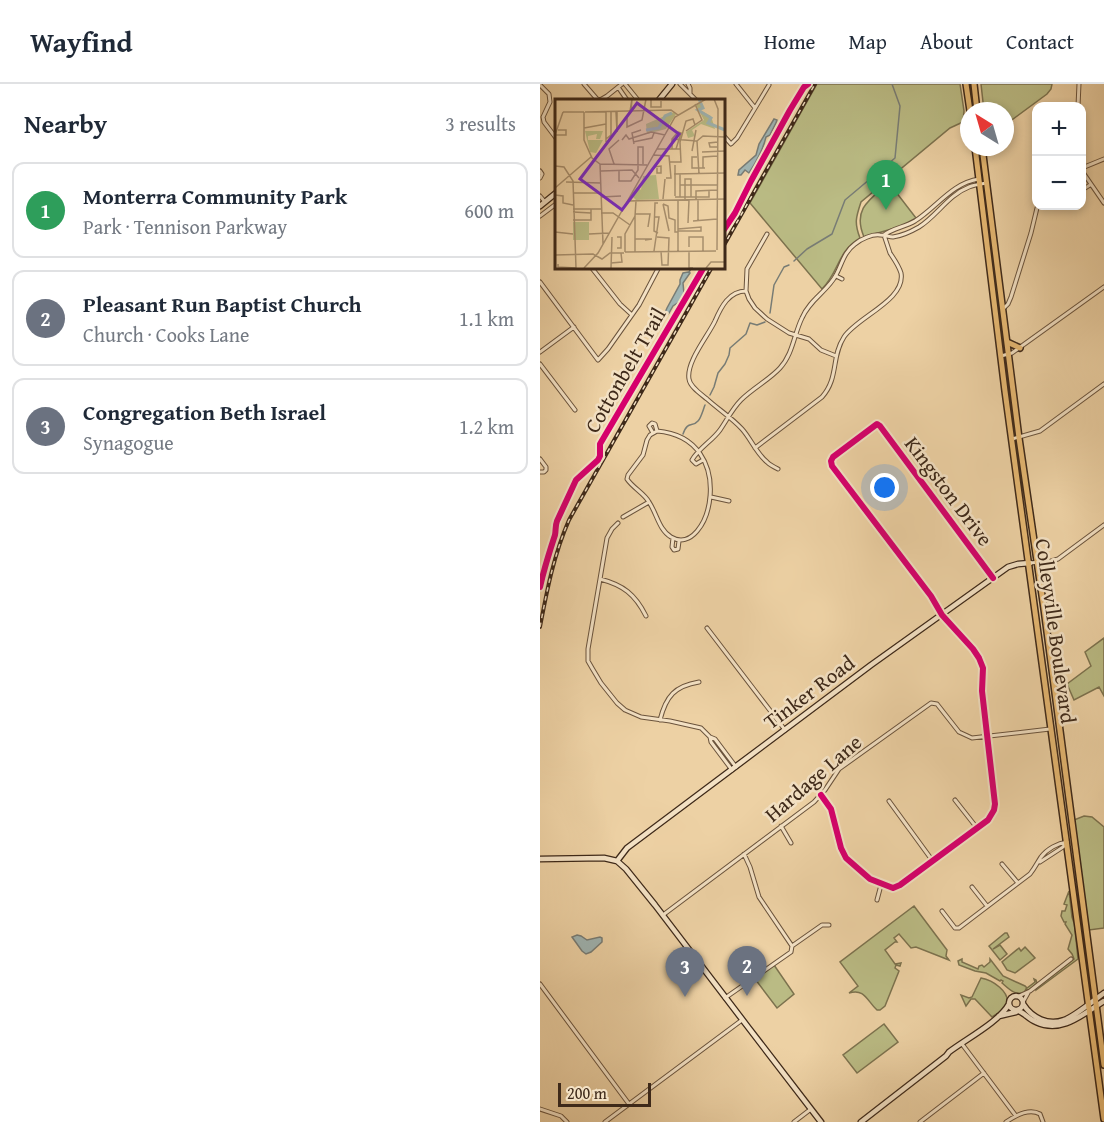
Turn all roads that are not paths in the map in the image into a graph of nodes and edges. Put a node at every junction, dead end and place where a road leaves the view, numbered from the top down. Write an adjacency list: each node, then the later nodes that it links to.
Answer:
1 (584, 84): 14 (street)
2 (623, 84): 12 (street); 17 (street)
3 (672, 84): 18 (street)
4 (680, 84): 13 (street)
5 (688, 84): 13 (street)
6 (736, 84): 23 (street)
7 (966, 84): 20 (main road)
8 (974, 84): 21 (main road)
9 (1078, 84): 22 (street)
10 (540, 85): 25 (street)
11 (769, 85): 23 (street)
12 (618, 87): 15 (street); 16 (street)
13 (690, 93): 19 (street)
14 (597, 99)
15 (601, 99)
16 (626, 99)
17 (637, 99)
18 (660, 99)
19 (695, 99)
20 (969, 102)
21 (976, 102)
22 (1078, 102)
23 (755, 108): 24 (street)
24 (724, 136)
25 (555, 137)
26 (976, 156): 34 (main road, Colleyville Boulevard)
27 (983, 156): 33 (main road, Colleyville Boulevard)
28 (1104, 159): 29 (street)
29 (1086, 168)
30 (540, 171): 31 (street)
31 (540, 178)
32 (1086, 178): 35 (street)
33 (986, 180): 34 (street); 55 (main road, Colleyville Boulevard)
34 (979, 182): 39 (street); 43 (street); 63 (main road, Colleyville Boulevard)
35 (1090, 185): 36 (street); 40 (street)
36 (1086, 188)
37 (555, 194): 41 (street)
38 (540, 196): 41 (street)
39 (940, 201): 43 (street); 47 (street)
40 (1104, 203)
41 (542, 204)
42 (555, 205): 45 (street)
43 (944, 205): 47 (street)
44 (1037, 210): 55 (street)
45 (540, 216)
46 (767, 234): 54 (street)
47 (884, 235): 50 (street); 64 (street)
48 (592, 268): 56 (street)
49 (658, 268): 56 (street)
50 (836, 276): 51 (street); 58 (street)
51 (842, 279)
52 (540, 282): 57 (street)
53 (1104, 287): 60 (street)
54 (746, 291): 58 (street); 68 (street)
55 (1003, 309): 59 (main road, Colleyville Boulevard)
56 (632, 315): 57 (street)
57 (574, 327): 61 (street)
58 (796, 334): 64 (street); 68 (street)
59 (1007, 342): 60 (main road); 62 (main road, Colleyville Boulevard)
60 (1020, 348): 62 (street)
61 (540, 352)
62 (1008, 354): 63 (street); 71 (main road, Colleyville Boulevard)
63 (1001, 356): 72 (main road, Colleyville Boulevard)
64 (836, 357): 73 (street)
65 (540, 364): 67 (street)
66 (1104, 384): 71 (street)
67 (574, 410)
68 (727, 417): 73 (street); 74 (street)
69 (657, 431): 70 (street); 70 (street); 74 (street)
70 (653, 433): 81 (street)
71 (1019, 438): 72 (street); 87 (main road, Colleyville Boulevard)
72 (1012, 440): 88 (main road, Colleyville Boulevard)
73 (755, 448): 77 (street)
74 (699, 451): 76 (street); 76 (street)
75 (540, 459): 78 (street)
76 (703, 460): 79 (street)
77 (778, 470)
78 (540, 472)
79 (711, 497): 80 (street); 86 (street)
80 (729, 501)
81 (649, 502): 82 (street); 85 (street)
82 (623, 517)
83 (618, 523): 90 (street)
84 (1104, 525): 87 (street)
85 (673, 538): 86 (street); 86 (street)
86 (679, 540)
87 (1037, 562): 88 (street); 94 (main road, Colleyville Boulevard)
88 (1030, 563): 89 (street, Tinker Road); 95 (main road, Colleyville Boulevard)
89 (993, 578): 91 (street, Tinker Road); 91 (street, Kingston Drive)
90 (600, 579): 92 (street); 97 (street)
91 (942, 615): 99 (street, Tinker Road); 100 (street)
92 (646, 616)
93 (707, 628): 99 (street)
94 (1050, 655): 95 (main road); 107 (main road, Colleyville Boulevard)
95 (1042, 657): 98 (main road, Colleyville Boulevard)
96 (699, 682): 97 (street)
97 (660, 720): 101 (street)
98 (1052, 729): 100 (street, Hardage Lane); 108 (main road, Colleyville Boulevard)
99 (785, 730): 101 (street, Tinker Road)
100 (987, 737): 102 (street, Hardage Lane); 106 (street)
101 (734, 769): 114 (street, Tinker Road)
102 (821, 795): 105 (street, Hardage Lane); 119 (street)
103 (956, 800): 106 (street)
104 (889, 801): 115 (street)
105 (781, 826): 109 (street); 111 (street, Hardage Lane)
106 (977, 828): 115 (street)
107 (1074, 841): 108 (main road); 134 (main road, Colleyville Boulevard)
108 (1067, 842): 110 (street); 112 (street); 137 (main road, Colleyville Boulevard)
109 (791, 843)
110 (1049, 850): 112 (street); 116 (street)
111 (744, 854): 124 (street, Hardage Lane); 126 (street)
112 (1052, 854): 116 (street)
113 (540, 859): 114 (street)
114 (617, 861): 124 (street)
115 (933, 861): 119 (street)
116 (1039, 863): 118 (street)
117 (1002, 864): 118 (street)
118 (1018, 883): 122 (street)
119 (881, 885): 121 (street)
120 (972, 887): 122 (street)
121 (877, 900)
122 (987, 906): 123 (street)
123 (942, 911)
124 (663, 915): 132 (street)
125 (829, 925): 126 (street)
126 (792, 946): 132 (street)
127 (1071, 960): 129 (street)
128 (540, 984): 146 (street)
129 (1030, 991): 131 (street); 135 (street)
130 (1104, 993): 134 (street)
131 (1019, 996): 135 (street); 136 (street)
132 (725, 998): 141 (street)
133 (1104, 1001): 134 (street)
134 (1096, 1002): 137 (street); 144 (main road, Colleyville Boulevard)
135 (1023, 1003): 138 (street); 142 (street)
136 (1009, 1004): 138 (street); 139 (street)
137 (1089, 1007): 142 (street); 150 (main road, Colleyville Boulevard)
138 (1014, 1010): 139 (street); 140 (street)
139 (999, 1016): 140 (street); 143 (street)
140 (1026, 1017): 142 (street)
141 (742, 1020): 146 (street); 148 (street)
142 (1036, 1020)
143 (962, 1044): 145 (street); 155 (street)
144 (1104, 1065)
145 (984, 1073): 149 (street); 156 (street)
146 (629, 1104): 152 (street)
147 (540, 1109): 151 (street)
148 (811, 1109): 153 (street); 154 (street)
149 (1016, 1116): 157 (street); 158 (street)
150 (1104, 1119)
151 (567, 1122)
152 (605, 1122)
153 (794, 1122)
154 (821, 1122)
155 (861, 1122)
156 (920, 1122)
157 (1006, 1122)
158 (1043, 1122)

